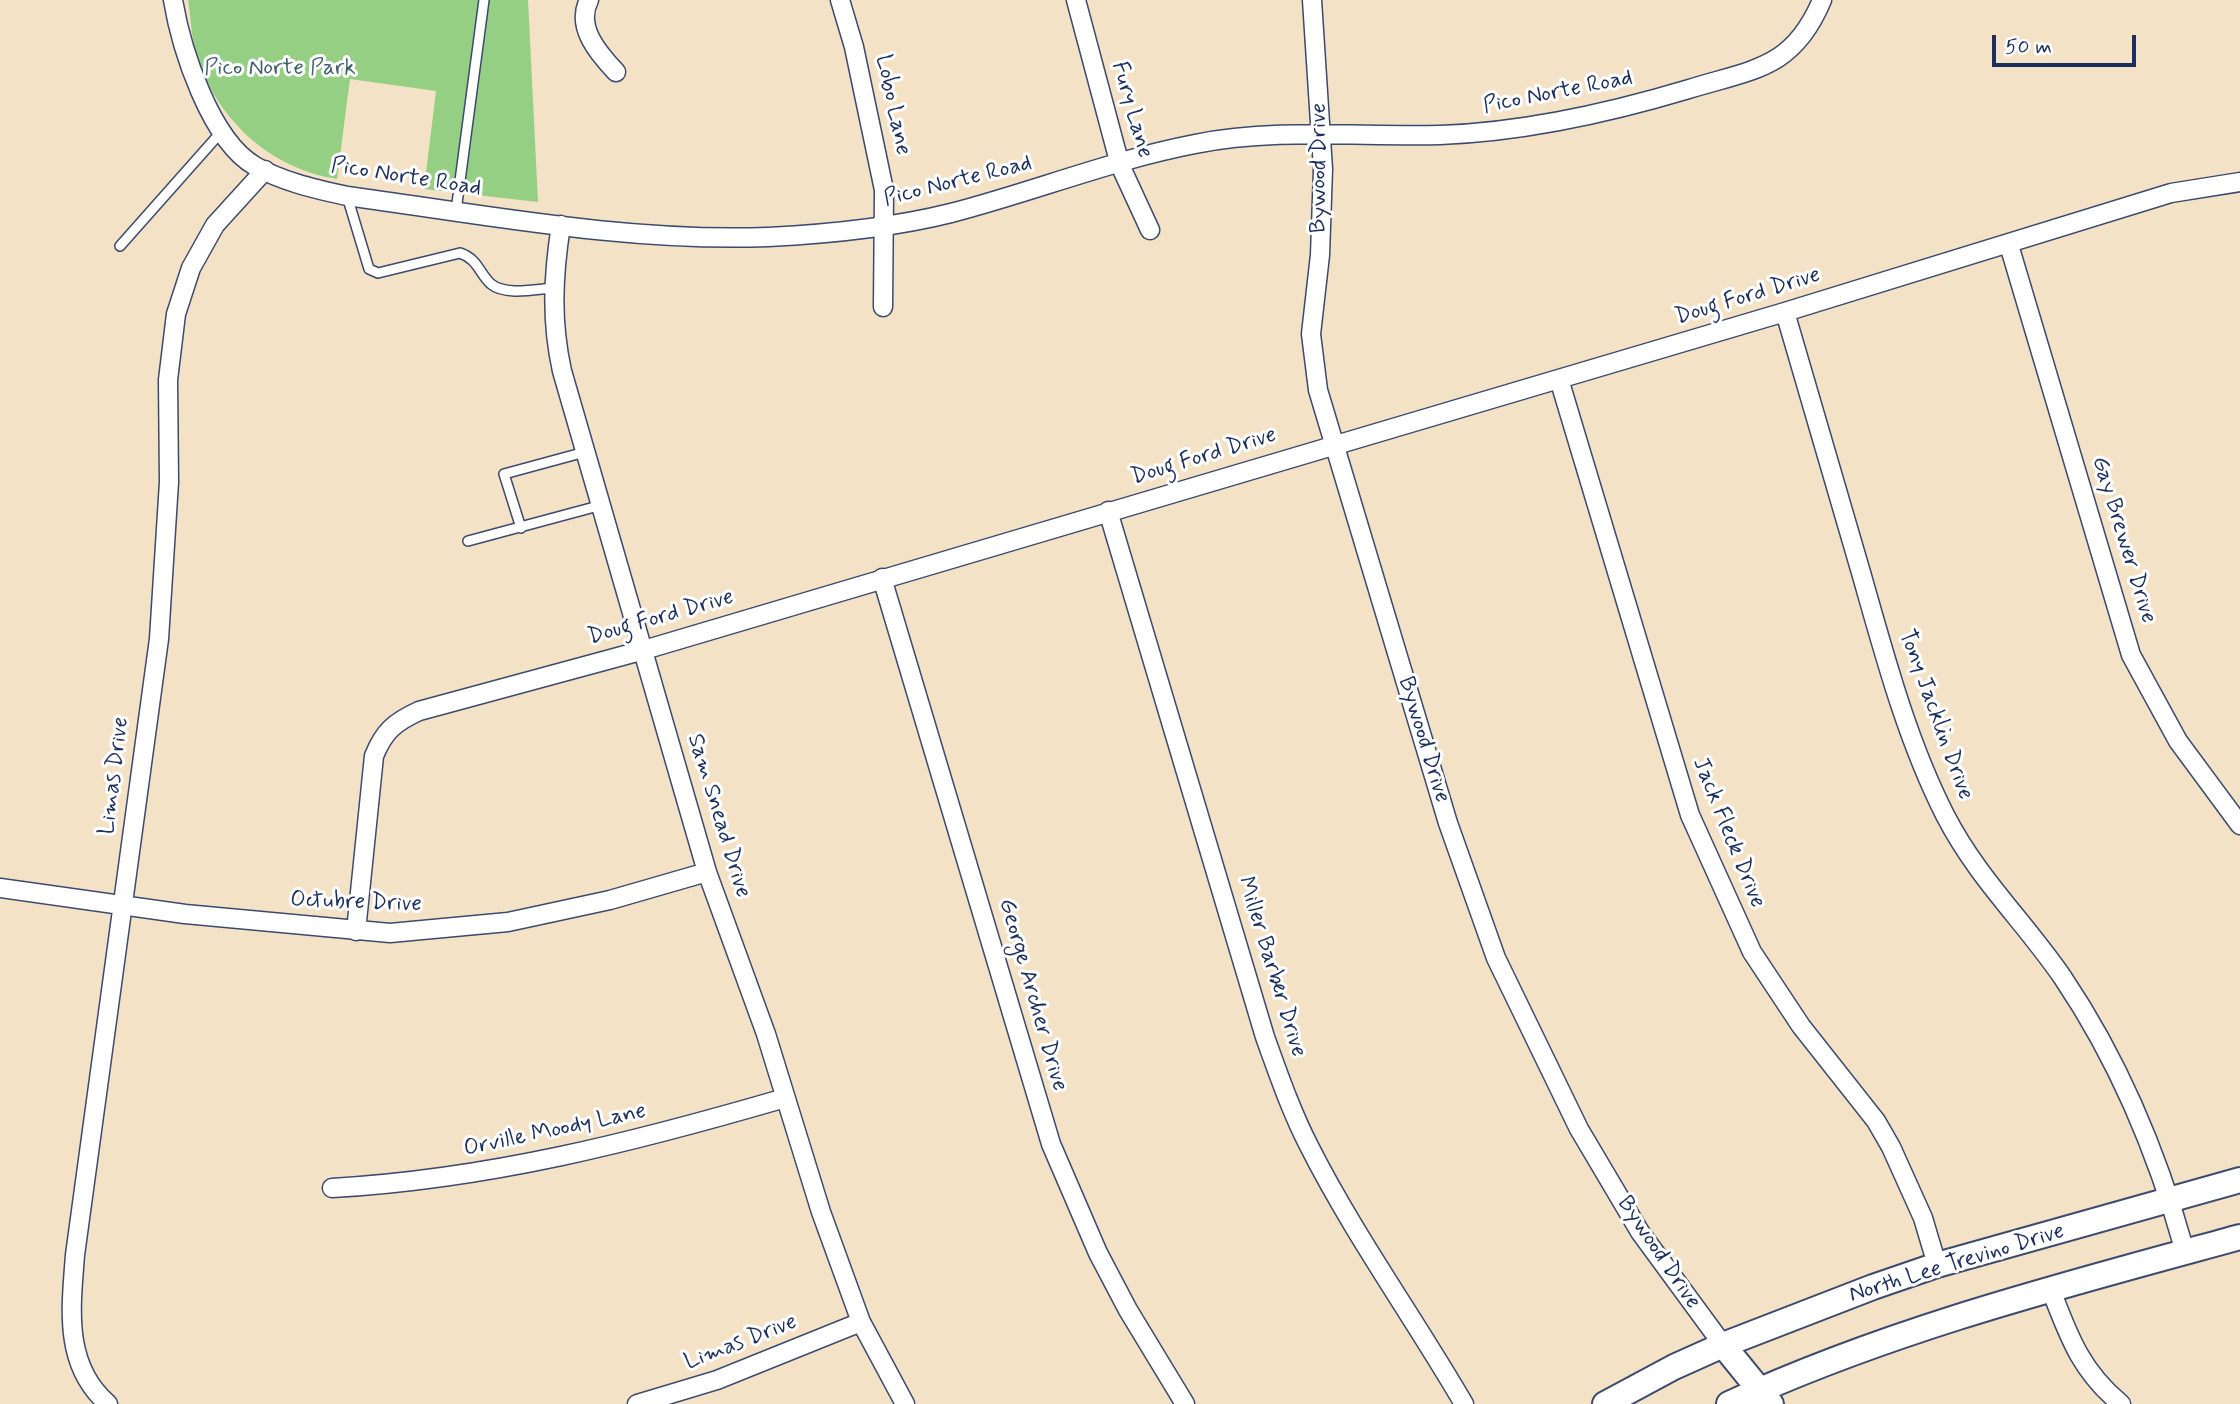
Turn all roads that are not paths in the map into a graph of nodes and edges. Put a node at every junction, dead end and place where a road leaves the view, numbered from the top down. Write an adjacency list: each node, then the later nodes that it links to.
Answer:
1 (173, 0): 9 (street, Pico Norte Road)
2 (484, 0): 15 (lane)
3 (589, 0): 8 (street)
4 (840, 0): 17 (street, Lobo Lane)
5 (1076, 0): 11 (street, Fury Lane)
6 (1312, 0): 10 (street, Bywood Drive)
7 (1822, 0): 10 (street, Pico Norte Road)
8 (616, 72)
9 (222, 131): 12 (street, Pico Norte Road); 20 (lane)
10 (1320, 134): 11 (street, Pico Norte Road); 25 (street, Bywood Drive)
11 (1120, 165): 17 (street, Pico Norte Road); 18 (street, Fury Lane)
12 (265, 170): 14 (street, Pico Norte Road); 36 (street, Limas Drive)
13 (2239, 187): 19 (street, Doug Ford Drive)
14 (347, 195): 15 (street, Pico Norte Road); 21 (lane)
15 (456, 211): 16 (street, Pico Norte Road)
16 (561, 225): 17 (street, Pico Norte Road); 21 (street, Sam Snead Drive)
17 (883, 226): 22 (street, Lobo Lane)
18 (1150, 230)
19 (2009, 245): 23 (street, Doug Ford Drive); 33 (street, Gay Brewer Drive)
20 (120, 246)
21 (553, 288): 26 (street, Sam Snead Drive)
22 (883, 307)
23 (1785, 312): 24 (street, Doug Ford Drive); 41 (street, Tony Jacklin Drive)
24 (1559, 379): 25 (street, Doug Ford Drive); 44 (street, Jack Fleck Drive)
25 (1333, 443): 28 (street, Doug Ford Drive); 47 (street, Bywood Drive)
26 (585, 452): 27 (street, Sam Snead Drive); 29 (lane)
27 (602, 505): 29 (lane); 32 (street, Sam Snead Drive)
28 (1108, 511): 31 (street, Doug Ford Drive); 53 (street, Miller Barber Drive)
29 (521, 528): 30 (lane)
30 (468, 541)
31 (882, 578): 32 (street, Doug Ford Drive); 52 (street, George Archer Drive)
32 (644, 650): 34 (street, Sam Snead Drive); 37 (street, Doug Ford Drive)
33 (2240, 825)
34 (707, 872): 37 (street, Octubre Drive); 38 (street, Sam Snead Drive)
35 (0, 888): 36 (street, Octubre Drive)
36 (124, 905): 37 (street, Octubre Drive); 49 (street, Limas Drive)
37 (356, 931)
38 (785, 1098): 40 (street, Orville Moody Lane); 46 (street, Sam Snead Drive)
39 (2240, 1180): 41 (main road, North Lee Trevino Drive)
40 (332, 1188)
41 (2171, 1200): 43 (street, Tony Jacklin Drive); 44 (main road, North Lee Trevino Drive)
42 (2240, 1237): 43 (main road)
43 (2185, 1252): 45 (main road)
44 (1937, 1265): 47 (main road, North Lee Trevino Drive)
45 (2051, 1290): 48 (main road); 56 (street)
46 (861, 1322): 50 (street, Limas Drive); 51 (street, Sam Snead Drive)
47 (1723, 1345): 48 (main road, Bywood Drive); 54 (main road, North Lee Trevino Drive)
48 (1765, 1397): 55 (main road)
49 (108, 1404)
50 (637, 1404)
51 (905, 1404)
52 (1185, 1404)
53 (1464, 1404)
54 (1605, 1404)
55 (1729, 1404)
56 (2121, 1404)

